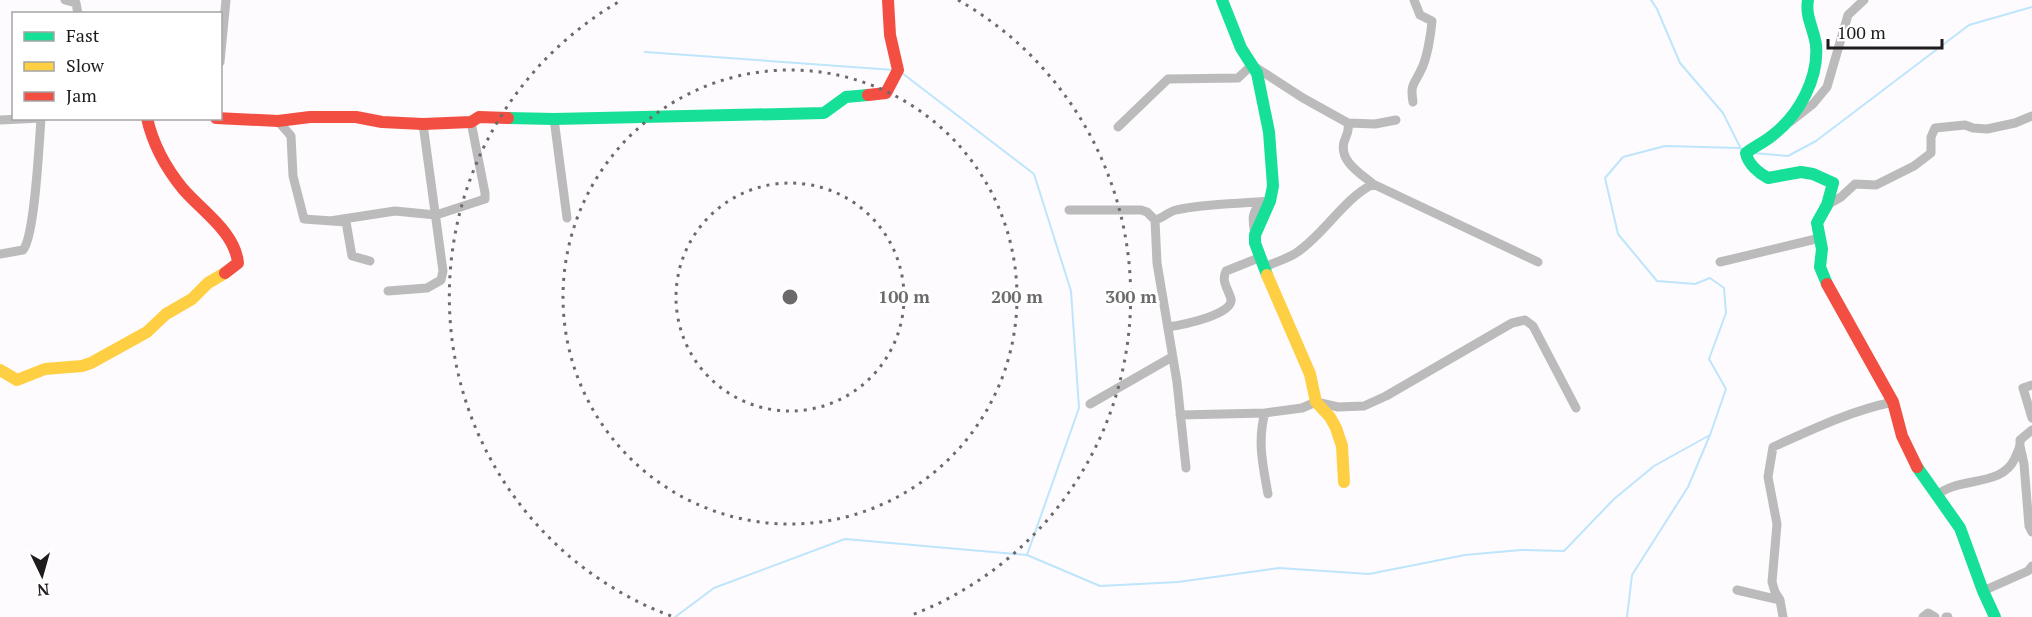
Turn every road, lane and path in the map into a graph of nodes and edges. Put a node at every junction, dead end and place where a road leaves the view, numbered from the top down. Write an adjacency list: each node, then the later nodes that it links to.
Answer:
1 (65, 0): 8 (street)
2 (226, 0): 9 (street)
3 (888, 0): 14 (street)
4 (1222, 0): 10 (street)
5 (1414, 0): 11 (street)
6 (1808, 0): 22 (street)
7 (1864, 0): 22 (street)
8 (78, 12)
9 (222, 41)
10 (1252, 65): 20 (street); 23 (street); 25 (street)
11 (1413, 102)
12 (2032, 116): 26 (street)
13 (222, 119): 18 (street)
14 (554, 119): 19 (street); 29 (street)
15 (41, 120): 33 (street)
16 (147, 120): 41 (street)
17 (1395, 120): 20 (street)
18 (278, 121): 21 (street); 31 (street)
19 (471, 122): 21 (street); 28 (street)
20 (1348, 123): 24 (street)
21 (423, 124): 28 (street)
22 (1783, 125): 26 (street)
23 (1118, 127)
24 (1373, 184): 35 (street); 36 (street)
25 (1267, 201): 30 (street); 35 (street)
26 (1827, 205): 32 (street)
27 (1070, 210): 30 (street)
28 (436, 215): 31 (street); 38 (street)
29 (567, 218)
30 (1155, 220): 39 (street)
31 (330, 221): 34 (street)
32 (1820, 238): 37 (street); 44 (street)
33 (0, 254)
34 (370, 261)
35 (1263, 262): 39 (street); 43 (street)
36 (1538, 262)
37 (1720, 262)
38 (388, 291)
39 (1168, 327): 40 (street)
40 (1172, 357): 45 (street); 48 (street)
41 (0, 370)
42 (2032, 385): 49 (street)
43 (1316, 402): 46 (street); 47 (street); 53 (street)
44 (1893, 402): 55 (street); 60 (street)
45 (1090, 404)
46 (1576, 408)
47 (1265, 413): 48 (street); 54 (street)
48 (1180, 415): 52 (street)
49 (2032, 418)
50 (2032, 430): 51 (street)
51 (2020, 446): 55 (street); 56 (street)
52 (1186, 468)
53 (1344, 482)
54 (1268, 494)
55 (1937, 495): 59 (street)
56 (2032, 532)
57 (2032, 566): 59 (street)
58 (1737, 590): 60 (street)
59 (1983, 591): 64 (street)
60 (1780, 600): 61 (street)
61 (1783, 617)
62 (1923, 617): 63 (street)
63 (1935, 617)
64 (1995, 617)

